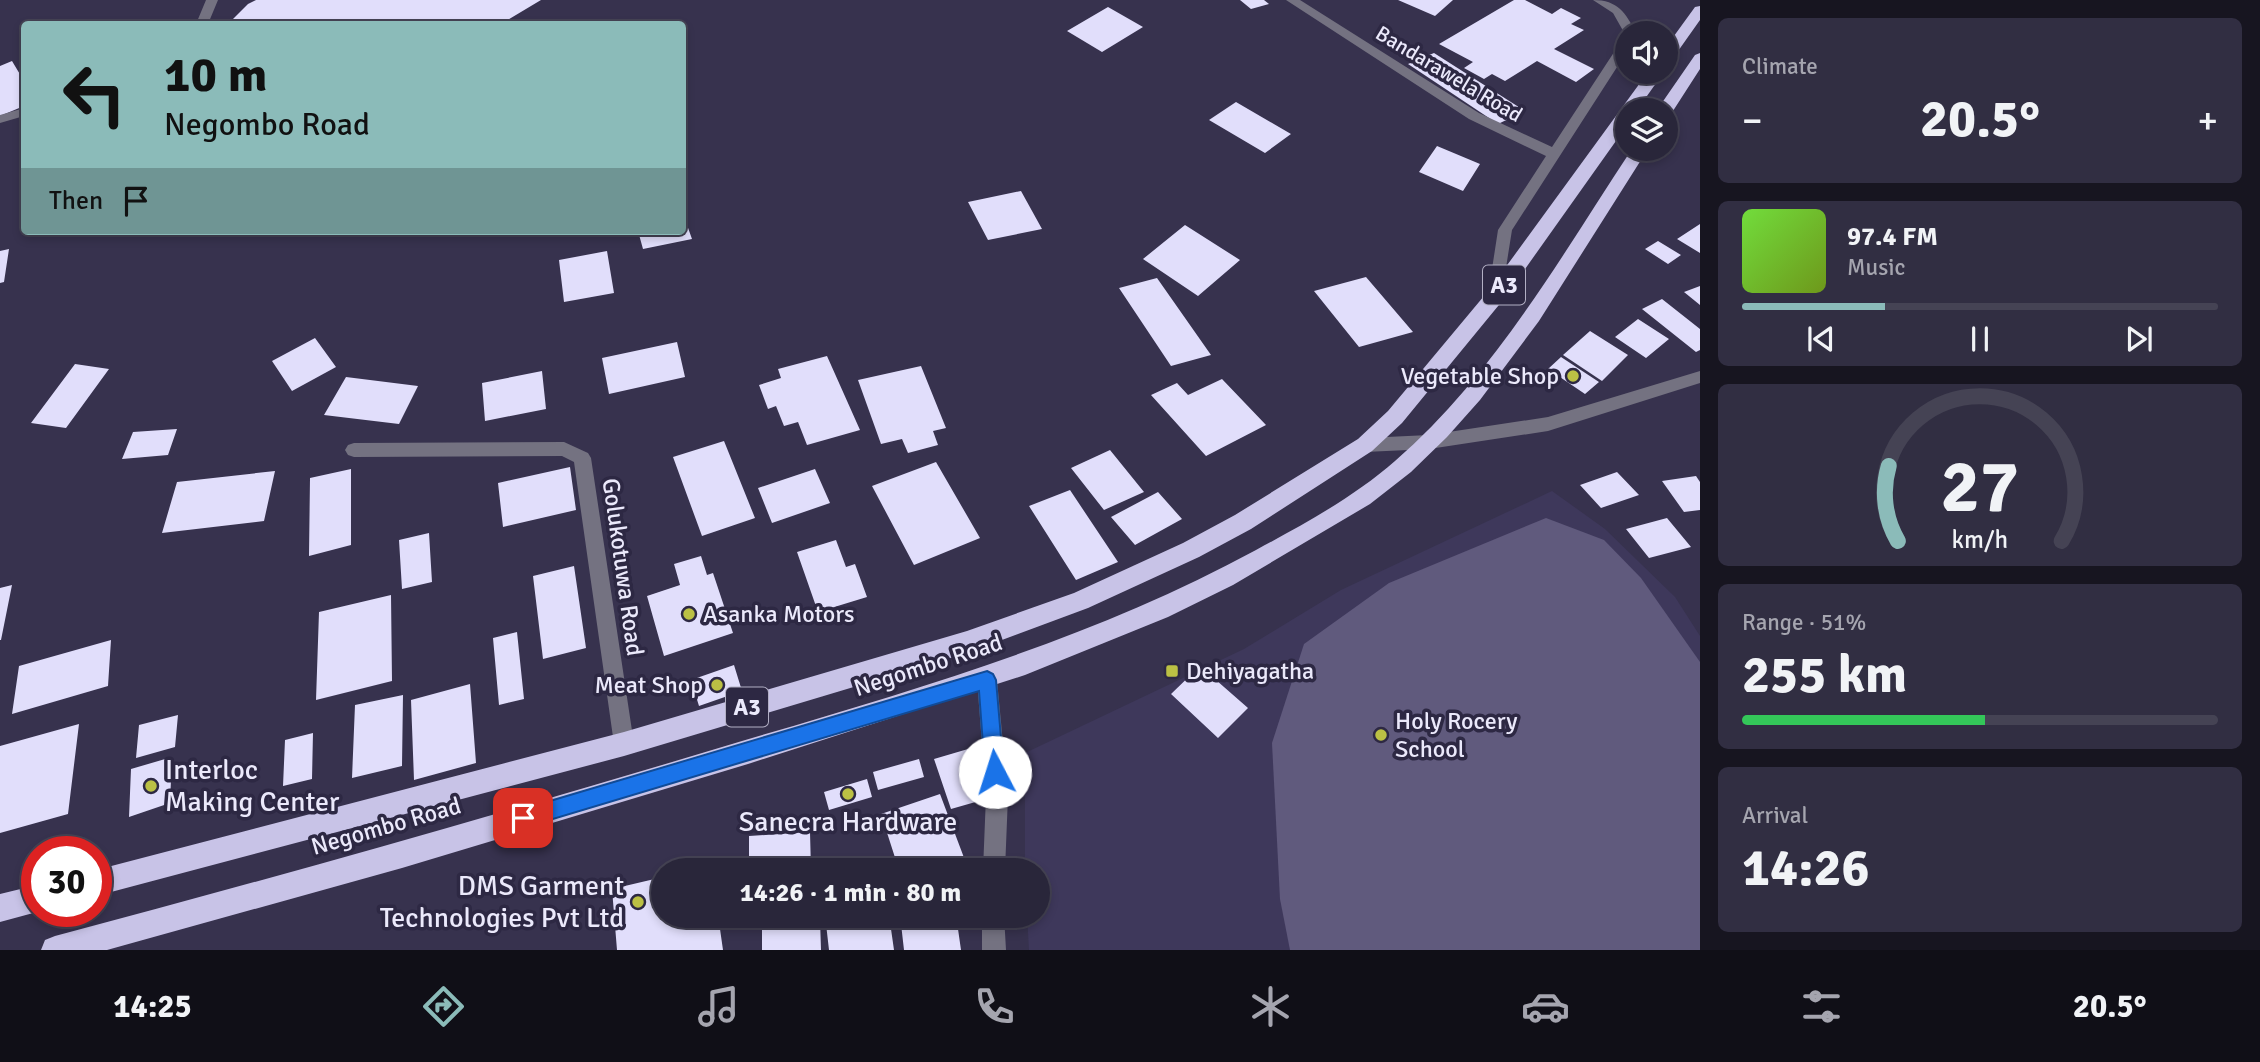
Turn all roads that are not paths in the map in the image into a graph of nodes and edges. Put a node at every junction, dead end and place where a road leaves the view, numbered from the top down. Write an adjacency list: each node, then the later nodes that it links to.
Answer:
1 (212, 0): 5 (street)
2 (1292, 0): 14 (street, Bandarawela Road)
3 (1599, 0): 6 (street)
4 (1697, 14): 7 (highway)
5 (203, 21)
6 (1623, 21)
7 (1678, 41)
8 (1700, 58): 10 (highway)
9 (1615, 60): 14 (street)
10 (1673, 98)
11 (21, 113): 12 (street)
12 (0, 119)
13 (1615, 129): 16 (highway, Negombo Road / A3)
14 (1553, 154): 16 (street)
15 (1633, 161): 18 (highway, Negombo Road / A3)
16 (1496, 295): 19 (highway, Negombo Road / A3)
17 (1699, 378): 18 (street)
18 (1429, 442): 19 (street); 21 (highway, Negombo Road / A3)
19 (1365, 445): 22 (highway, Negombo Road / A3)
20 (354, 450): 22 (street, Golukotuwa Road)
21 (987, 680): 23 (street); 28 (highway, Negombo Road / A3)
22 (624, 744): 24 (highway, Negombo Road / A3)
23 (994, 858)
24 (112, 879)
25 (21, 902): 26 (highway)
26 (0, 908)
27 (993, 928): 29 (street)
28 (63, 949)
29 (994, 950)

